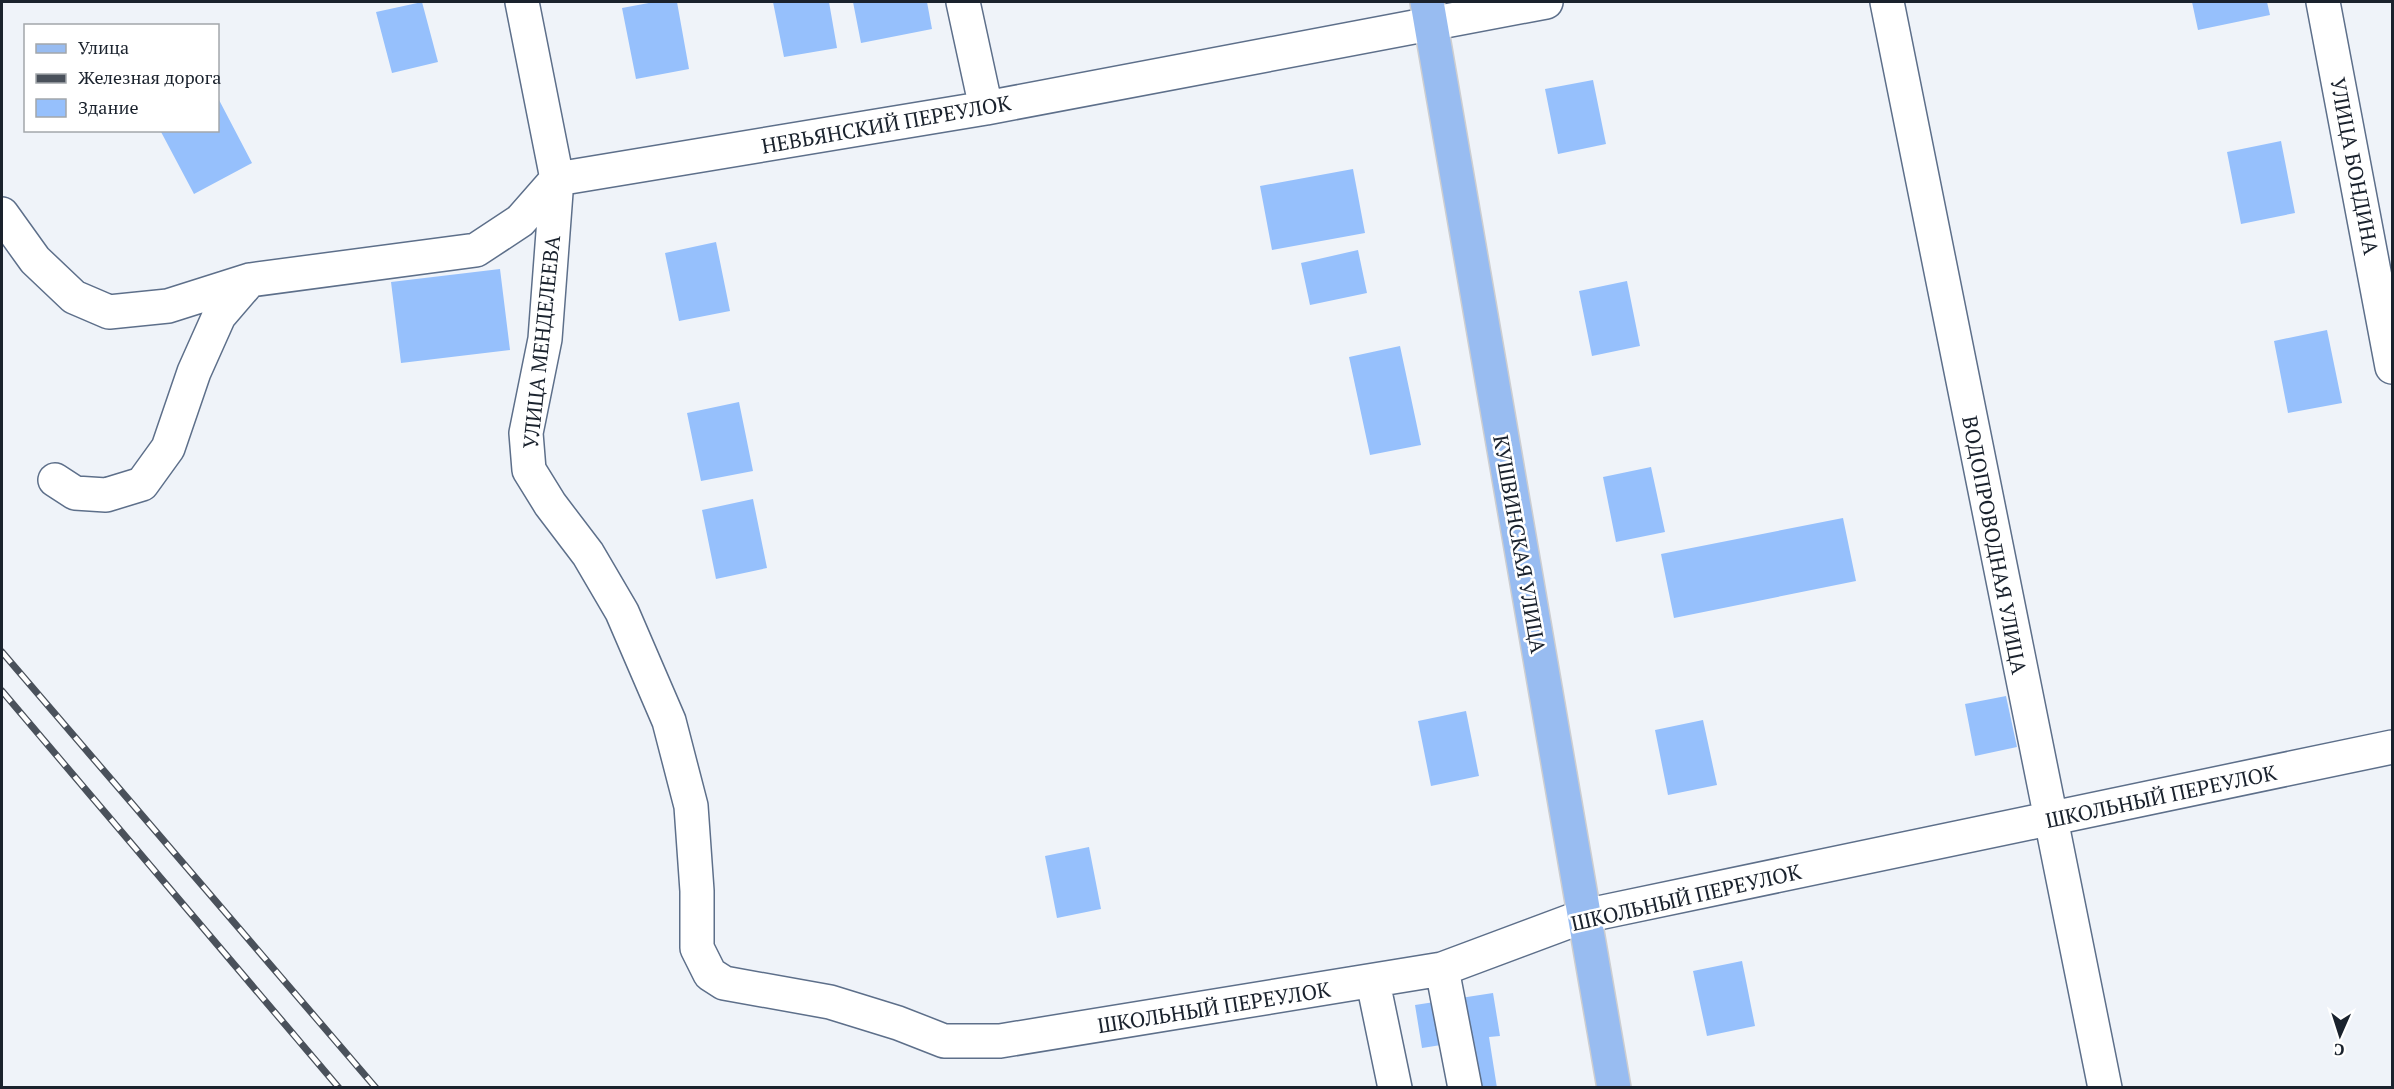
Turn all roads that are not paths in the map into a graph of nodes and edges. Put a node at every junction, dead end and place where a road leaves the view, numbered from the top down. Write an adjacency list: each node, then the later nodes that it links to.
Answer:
1 (522, 2): 8 (street, УЛИЦА МЕНДЕЛЕЕВА)
2 (963, 2): 7 (street)
3 (1546, 2): 6 (street, НЕВЬЯНСКИЙ ПЕРЕУЛОК)
4 (1887, 2): 14 (street, ВОДОПРОВОДНАЯ УЛИЦА)
5 (2324, 2): 11 (street, УЛИЦА БОНДИНА)
6 (1429, 13): 7 (street, НЕВЬЯНСКИЙ ПЕРЕУЛОК); 15 (main road, КУШВИНСКАЯ УЛИЦА)
7 (986, 108): 8 (street, НЕВЬЯНСКИЙ ПЕРЕУЛОК)
8 (557, 179): 10 (street); 18 (street, УЛИЦА МЕНДЕЛЕЕВА)
9 (2, 214): 10 (street)
10 (250, 280): 12 (street)
11 (2392, 367)
12 (55, 480)
13 (2392, 747): 14 (street, ШКОЛЬНЫЙ ПЕРЕУЛОК)
14 (2050, 820): 15 (street, ШКОЛЬНЫЙ ПЕРЕУЛОК); 22 (street, ВОДОПРОВОДНАЯ УЛИЦА)
15 (1584, 916): 16 (street, ШКОЛЬНЫЙ ПЕРЕУЛОК); 21 (main road, КУШВИНСКАЯ УЛИЦА)
16 (1442, 969): 17 (street, ШКОЛЬНЫЙ ПЕРЕУЛОК); 20 (street)
17 (1373, 982): 18 (street, ШКОЛЬНЫЙ ПЕРЕУЛОК); 19 (street)
18 (944, 1041)
19 (1395, 1088)
20 (1465, 1088)
21 (1614, 1088)
22 (2105, 1088)

